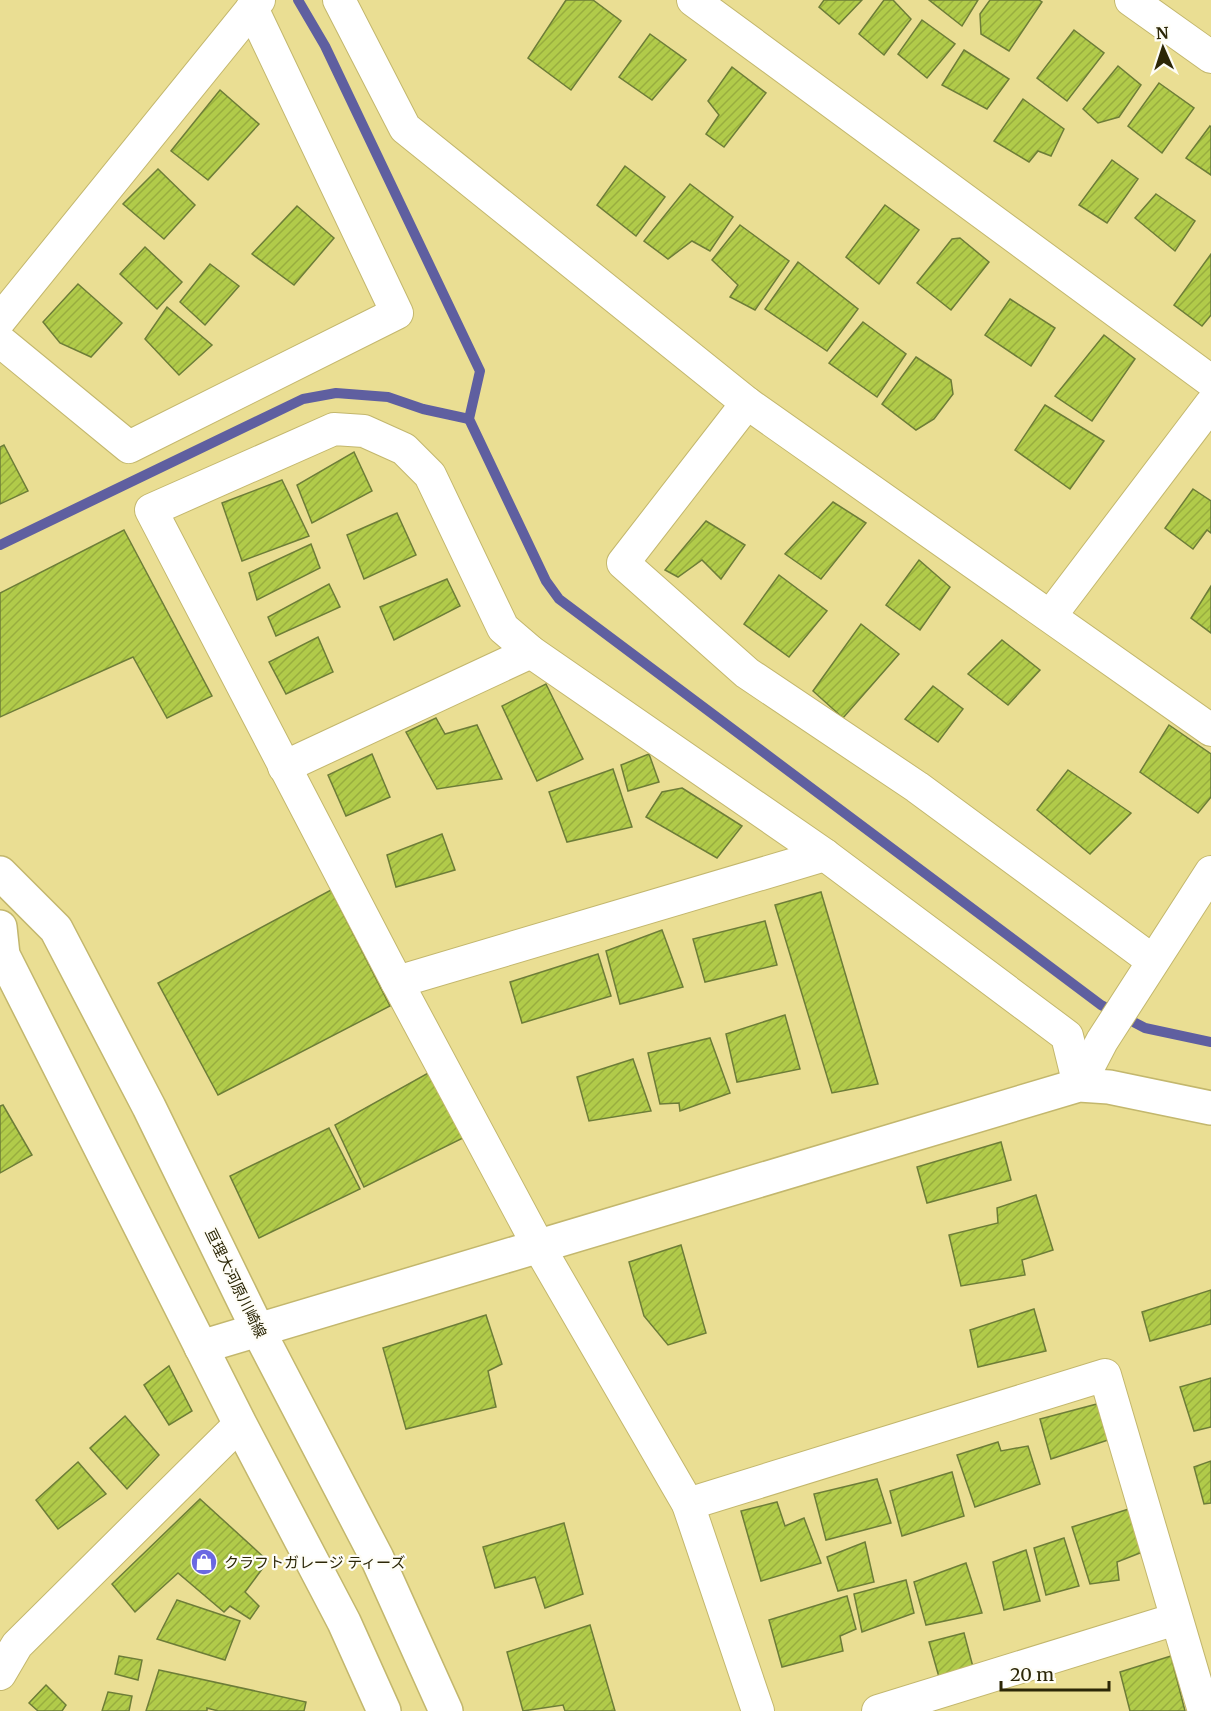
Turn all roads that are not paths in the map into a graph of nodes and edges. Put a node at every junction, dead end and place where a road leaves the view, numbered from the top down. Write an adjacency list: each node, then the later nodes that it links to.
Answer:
1 (339, 0): 9 (street)
2 (693, 0): 8 (street)
3 (255, 4): 6 (street); 7 (street)
4 (1151, 6): 5 (street)
5 (1211, 57)
6 (0, 321)
7 (0, 341)
8 (1211, 381)
9 (747, 403): 11 (street); 19 (street)
10 (1211, 404): 11 (street)
11 (1051, 615): 13 (street)
12 (531, 652): 14 (street); 14 (street); 15 (street)
13 (1211, 730)
14 (284, 767): 20 (street)
15 (825, 855): 20 (street); 21 (street)
16 (1211, 872): 19 (street)
17 (0, 873): 24 (main road, 亘理大河原川崎線)
18 (0, 927): 25 (main road)
19 (1153, 961): 21 (street)
20 (397, 982): 23 (street)
21 (1079, 1085): 22 (main road); 23 (main road)
22 (1211, 1108)
23 (539, 1247): 24 (main road); 27 (street)
24 (257, 1328): 25 (main road); 31 (main road, 亘理大河原川崎線)
25 (201, 1347): 26 (main road)
26 (240, 1424): 29 (street); 30 (main road)
27 (688, 1504): 28 (street); 32 (street)
28 (1176, 1619): 33 (street); 34 (street)
29 (0, 1674)
30 (384, 1711)
31 (446, 1711)
32 (758, 1711)
33 (878, 1711)
34 (1204, 1711)

